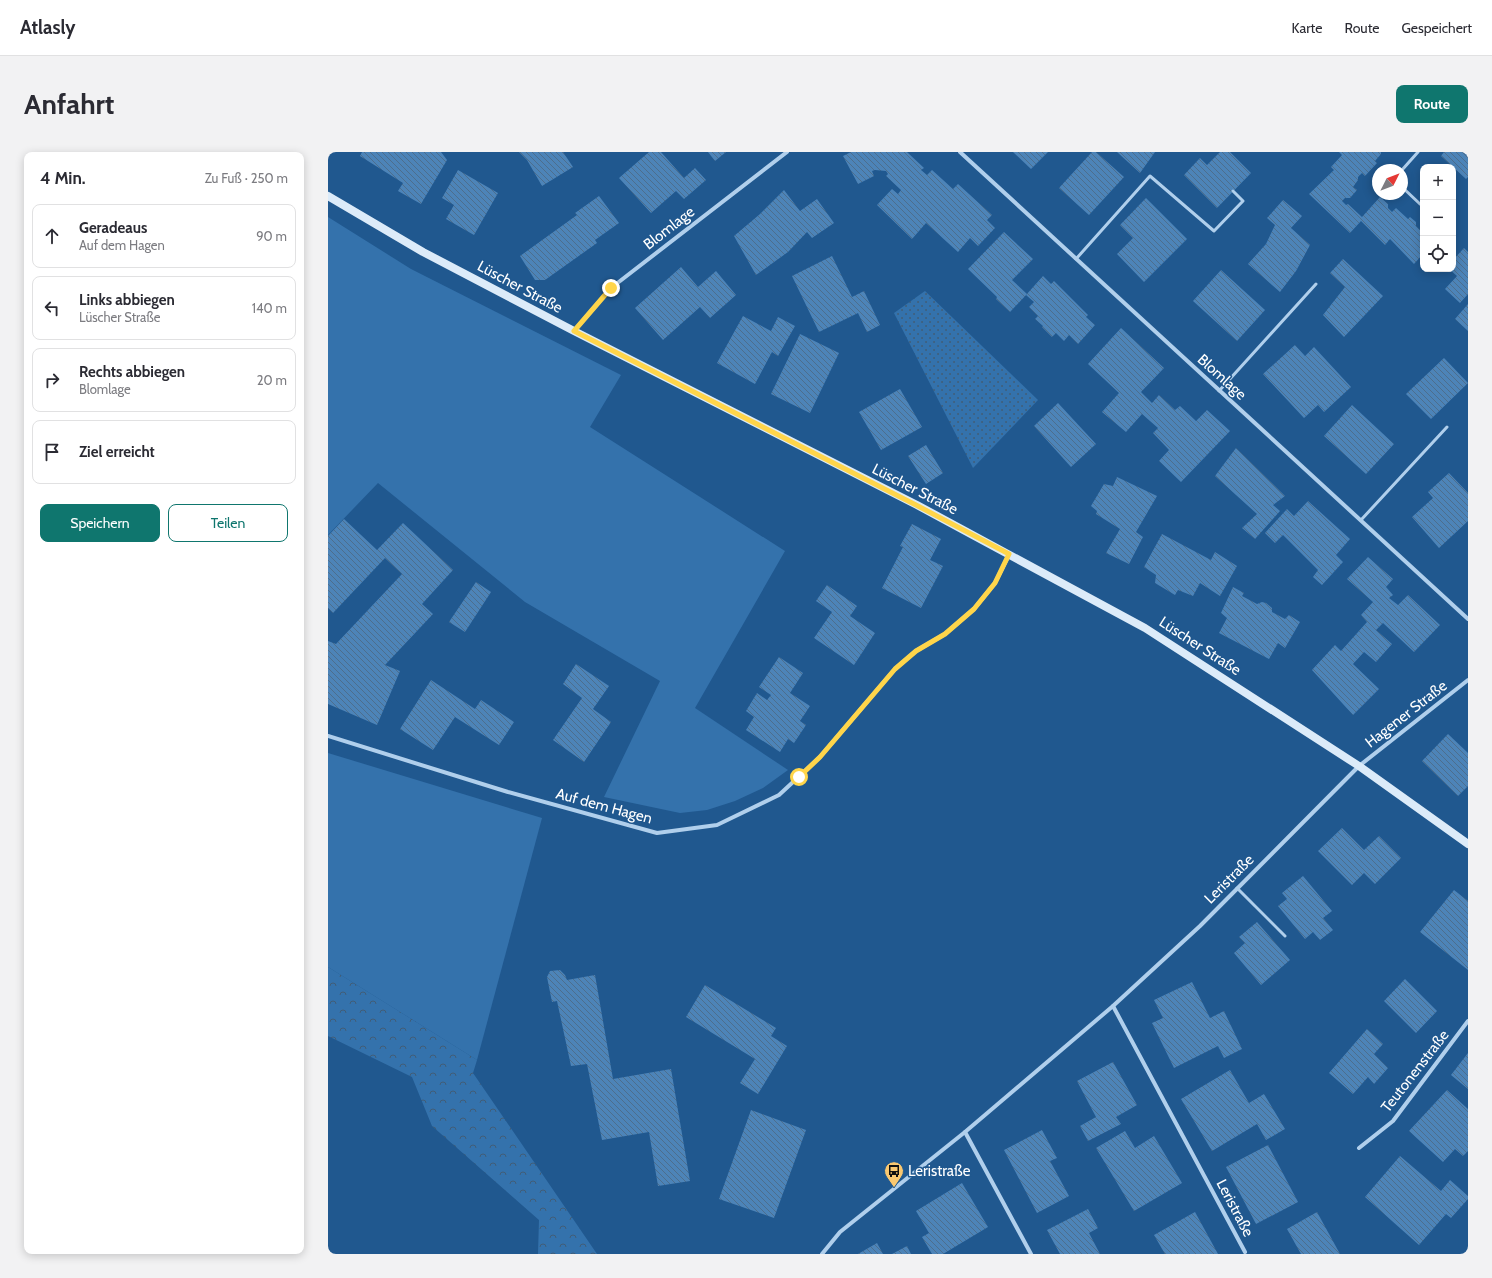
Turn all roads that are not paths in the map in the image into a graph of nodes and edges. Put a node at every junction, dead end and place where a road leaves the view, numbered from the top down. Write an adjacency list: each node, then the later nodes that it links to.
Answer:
1 (787, 152): 11 (street, Blomlage)
2 (960, 152): 9 (street, Blomlage)
3 (1418, 152): 4 (lane)
4 (1407, 164)
5 (1233, 192): 9 (lane)
6 (1408, 193): 8 (lane)
7 (328, 196): 11 (street, Lüscher Straße)
8 (1420, 204)
9 (1076, 259): 12 (street, Blomlage)
10 (1316, 284): 12 (lane)
11 (574, 331): 15 (street, Lüscher Straße)
12 (1219, 391): 14 (street, Blomlage)
13 (1447, 427): 14 (lane)
14 (1361, 520): 16 (street, Blomlage)
15 (1009, 554): 18 (street, Auf dem Hagen); 19 (street, Lüscher Straße)
16 (1468, 618)
17 (1468, 680): 19 (street, Hagener Straße)
18 (328, 736)
19 (1359, 766): 20 (street, Lüscher Straße); 21 (street, Leristraße)
20 (1468, 844)
21 (1237, 888): 22 (lane); 23 (street, Leristraße)
22 (1285, 936)
23 (1113, 1006): 25 (street, Leristraße); 27 (street, Leristraße)
24 (1468, 1021): 26 (street, Teutonenstraße)
25 (965, 1132): 28 (street, Leristraße); 29 (street)
26 (1359, 1148)
27 (1245, 1252)
28 (822, 1254)
29 (1031, 1254)

